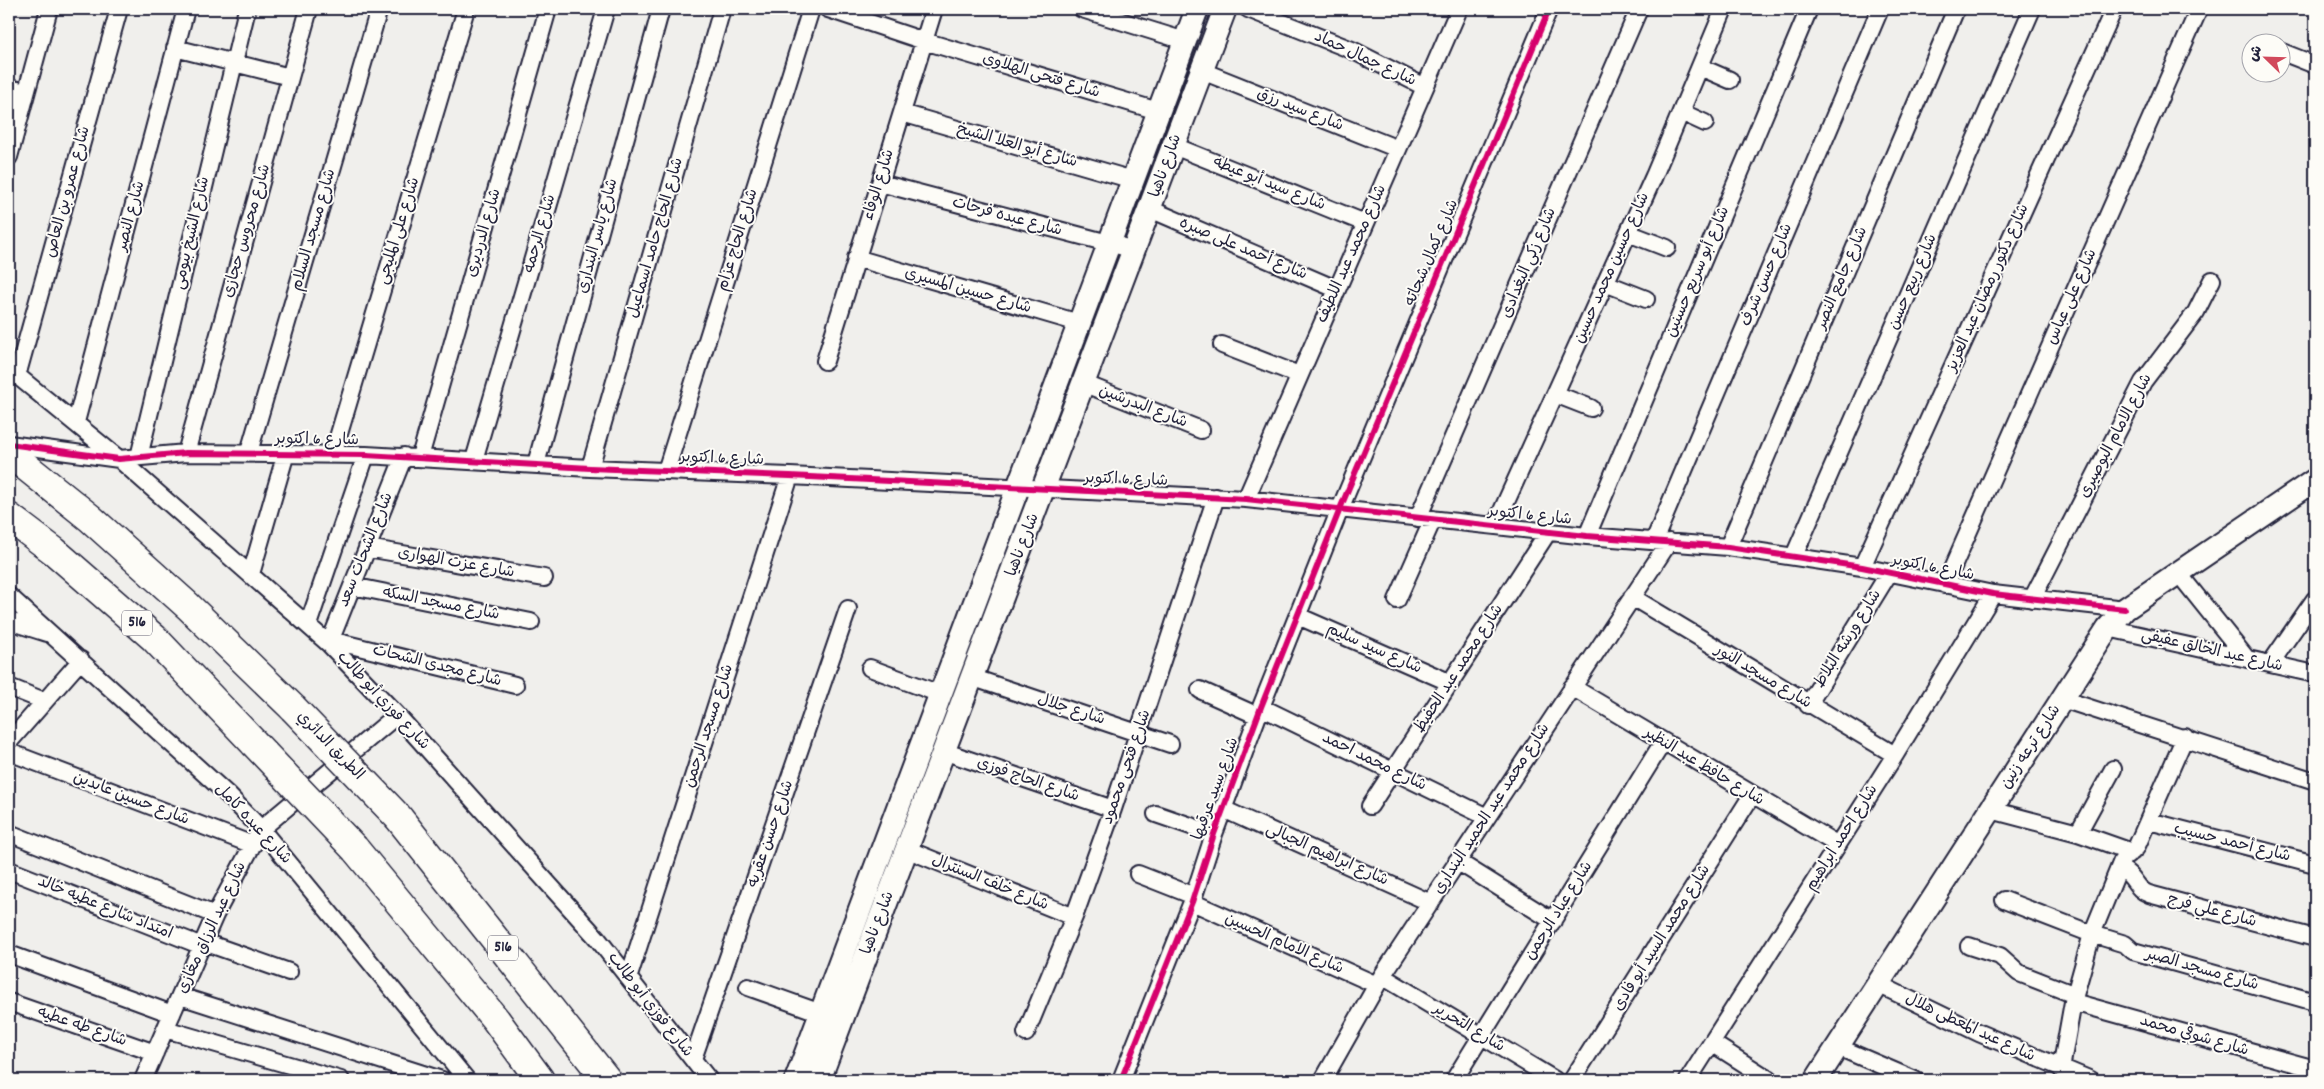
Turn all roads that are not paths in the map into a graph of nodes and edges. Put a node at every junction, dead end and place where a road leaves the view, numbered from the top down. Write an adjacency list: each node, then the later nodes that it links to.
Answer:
1 (49, 9): 41 (street)
2 (119, 9): 65 (street, شارع عمرو بن العاص)
3 (186, 9): 31 (street, شارع النصر)
4 (247, 9): 33 (street, شارع الشيخ بيومى)
5 (309, 9): 37 (street, شارع محروس حجازى)
6 (379, 9): 73 (street, شارع مسجد السلام)
7 (466, 9): 77 (street, شارع على المليجى)
8 (548, 9): 79 (street, شارع الدرديرى)
9 (606, 9): 82 (street, شارع الرحمه)
10 (661, 9): 83 (street, شارع ياسر البندارى)
11 (722, 9): 84 (street, شارع الحاج حامد اسماعيل)
12 (810, 9): 85 (street, شارع الحاج عزام)
13 (828, 9): 29 (street, شارع فتحى الهلاوى)
14 (934, 9): 29 (street, شارع الوفاء)
15 (1082, 9): 30 (street)
16 (1197, 9): 30 (main road, شارع ناهيا)
17 (1225, 9): 36 (main road, شارع ناهيا)
18 (1248, 9): 39 (street, شارع جمال حماد)
19 (1459, 9): 39 (street, شارع محمد عبد اللطيف)
20 (1549, 9): 92 (street, شارع كمال شحاته)
21 (1639, 9): 94 (street, شارع زكي البغدادى)
22 (1724, 9): 35 (street, شارع حسين محمد حسين)
23 (1809, 9): 97 (street, شارع أبو سريع حسنين)
24 (1880, 9): 98 (street, شارع حسن شرف)
25 (1956, 9): 99 (street, شارع جامع النصر)
26 (2032, 9): 101 (street, شارع ربيع حسن)
27 (2114, 9): 102 (street, شارع دكتور رمضان عبد العزيز)
28 (2199, 9): 107 (street, شارع على عباس)
29 (924, 41): 42 (street, شارع فتحى الهلاوى); 43 (street, شارع الوفاء)
30 (1185, 41): 42 (main road, شارع ناهيا)
31 (175, 48): 33 (street); 70 (street, شارع النصر)
32 (2292, 56): 34 (street)
33 (232, 63): 37 (street); 80 (street, شارع الشيخ بيومى)
34 (2315, 65)
35 (1700, 67): 38 (street); 44 (street, شارع حسين محمد حسين)
36 (1202, 71): 46 (main road, شارع ناهيا); 47 (street, شارع سيد رزق)
37 (290, 77): 75 (street, شارع محروس حجازى)
38 (1730, 80)
39 (1425, 87): 47 (street, شارع محمد عبد اللطيف)
40 (9, 88): 41 (street)
41 (26, 92): 48 (street)
42 (1158, 111): 49 (main road, شارع ناهيا)
43 (902, 112): 49 (street, شارع أبو العلا الشيخ); 50 (street, شارع الوفاء)
44 (1680, 112): 45 (street); 53 (street, شارع حسين محمد حسين)
45 (1705, 123)
46 (1174, 146): 51 (main road, شارع ناهيا); 52 (street, شارع سيد أبو عيطه)
47 (1398, 149): 52 (street, شارع محمد عبد اللطيف)
48 (9, 157)
49 (1133, 180): 54 (main road, شارع ناهيا)
50 (880, 184): 54 (street, شارع عبده فرحات); 57 (street, شارع الوفاء)
51 (1150, 209): 56 (main road, شارع ناهيا); 60 (street, شارع أحمد على صبره)
52 (1365, 223): 60 (street, شارع محمد عبد اللطيف)
53 (1628, 233): 55 (street); 59 (street, شارع حسين محمد حسين)
54 (1109, 243): 56 (street, شارع عبده فرحات); 62 (main road, شارع ناهيا)
55 (1667, 248)
56 (1135, 250): 67 (main road, شارع ناهيا)
57 (856, 258): 62 (street, شارع حسين المسيرى); 64 (street, شارع الوفاء)
58 (2212, 280): 114 (street, شارع الامام البوصيرى)
59 (1605, 283): 61 (street); 68 (street, شارع حسين محمد حسين)
60 (1336, 289): 66 (street, شارع محمد عبد اللطيف)
61 (1646, 299)
62 (1079, 323): 88 (main road, شارع ناهيا)
63 (1222, 345): 66 (street)
64 (825, 361)
65 (13, 372): 70 (street, شارع فوزي أبو طالب)
66 (1299, 375): 91 (street, شارع محمد عبد اللطيف)
67 (1084, 384): 71 (street, شارع البدرشين); 89 (main road, شارع ناهيا)
68 (1555, 394): 69 (street); 95 (street, شارع حسين محمد حسين)
69 (1591, 408)
70 (76, 422): 81 (street, شارع فوزي أبو طالب)
71 (1201, 430)
72 (9, 444): 81 (street, شارع 6 اكتوبر)
73 (250, 452): 75 (street, شارع 6 اكتوبر); 76 (street, شارع 6 اكتوبر)
74 (9, 453): 211 (highway, الطريق الدائري / 516, bridge)
75 (186, 453): 80 (street, شارع 6 اكتوبر)
76 (286, 453): 77 (street, شارع 6 اكتوبر); 104 (street)
77 (333, 454): 78 (street, شارع 6 اكتوبر)
78 (366, 455): 79 (street, شارع 6 اكتوبر); 120 (street)
79 (412, 457): 82 (street, شارع 6 اكتوبر); 100 (street, شارع الشحات سعد)
80 (139, 458): 81 (street, شارع 6 اكتوبر)
81 (119, 459): 104 (street, شارع فوزي أبو طالب)
82 (474, 460): 83 (street, شارع 6 اكتوبر)
83 (536, 464): 84 (street, شارع 6 اكتوبر)
84 (590, 468): 85 (street, شارع 6 اكتوبر)
85 (666, 471): 86 (street, شارع 6 اكتوبر)
86 (790, 476): 88 (street, شارع 6 اكتوبر); 187 (street, شارع مسجد الرحمن)
87 (2315, 480): 105 (main road, شارع ترعه زنين)
88 (1017, 489): 89 (street, شارع 6 اكتوبر); 135 (main road, شارع ناهيا)
89 (1044, 490): 90 (street, شارع 6 اكتوبر); 129 (main road, شارع ناهيا)
90 (1216, 497): 91 (street, شارع 6 اكتوبر); 142 (street, شارع فتحى محمود)
91 (1246, 499): 92 (street, شارع 6 اكتوبر)
92 (1340, 509): 94 (street, شارع 6 اكتوبر); 117 (street, شارع سيد عرقبها)
93 (9, 517): 210 (highway, 516, bridge)
94 (1426, 518): 95 (street, شارع 6 اكتوبر); 113 (street, شارع زكي البغدادى)
95 (1495, 526): 96 (street, شارع 6 اكتوبر)
96 (1548, 532): 97 (street, شارع 6 اكتوبر); 130 (street, شارع محمد عبد الحفيظ)
97 (1587, 536): 98 (street, شارع 6 اكتوبر)
98 (1661, 541): 99 (street, شارع 6 اكتوبر); 111 (street, شارع محمد عبد الحميد البندارى)
99 (1728, 547): 101 (street, شارع 6 اكتوبر)
100 (367, 548): 106 (street, شارع عزت الهوارى); 108 (street, شارع الشحات سعد)
101 (1794, 556): 102 (street, شارع 6 اكتوبر)
102 (1862, 567): 103 (street, شارع 6 اكتوبر)
103 (1889, 573): 107 (street, شارع 6 اكتوبر); 138 (street, شارع ورشه البلاط)
104 (251, 574): 120 (street, شارع فوزي أبو طالب)
105 (2178, 574): 116 (main road, شارع ترعه زنين); 124 (street)
106 (544, 578)
107 (1945, 585): 109 (street, شارع 6 اكتوبر)
108 (352, 586): 119 (street, شارع مسجد السكه); 123 (street, شارع الشحات سعد)
109 (1993, 594): 114 (street, شارع 6 اكتوبر); 149 (street, شارع احمد ابراهيم)
110 (9, 596): 122 (street, شارع عبده كامل)
111 (1632, 598): 133 (street, شارع محمد عبد الحميد البندارى); 138 (street, شارع مسجد النور)
112 (2315, 599): 126 (street)
113 (1397, 600)
114 (2032, 600): 116 (street, شارع 6 اكتوبر)
115 (848, 609): 202 (street, شارع حسن عقربه)
116 (2126, 609): 121 (main road, شارع ترعه زنين)
117 (1298, 616): 130 (street, شارع سيد سليم); 139 (street, شارع سيد عرقبها)
118 (9, 621): 122 (street)
119 (531, 622)
120 (308, 625): 123 (street, شارع فوزي أبو طالب)
121 (2108, 628): 124 (street, شارع عبد الخالق عفيفى); 136 (main road, شارع ترعه زنين)
122 (55, 636): 125 (street, شارع عبده كامل)
123 (329, 642): 131 (street, شارع مجدى الشحات); 140 (street, شارع فوزي أبو طالب)
124 (2247, 659): 126 (street, شارع عبد الخالق عفيفى)
125 (81, 660): 137 (street); 162 (street, شارع عبده كامل)
126 (2270, 664): 128 (street, شارع عبد الخالق عفيفى)
127 (870, 668): 135 (street)
128 (2315, 674)
129 (971, 677): 142 (street, شارع جلال); 147 (main road, شارع ناهيا)
130 (1451, 683): 151 (street, شارع محمد عبد الحفيظ)
131 (515, 685)
132 (9, 687): 137 (street)
133 (1572, 687): 145 (street, شارع حافظ عبد النظير); 160 (street, شارع محمد عبد الحميد البندارى)
134 (1200, 690): 139 (street, شارع محمد احمد)
135 (940, 694): 153 (main road, شارع ناهيا)
136 (2062, 699): 143 (street); 158 (main road, شارع ترعه زنين)
137 (44, 701): 141 (street)
138 (1808, 705): 149 (street, شارع مسجد النور)
139 (1259, 712): 151 (street, شارع محمد احمد); 157 (street, شارع سيد عرقبها)
140 (397, 715): 162 (street, شارع عبد الرزاق مغازى); 187 (street, شارع فوزي أبو طالب)
141 (15, 725): 144 (street)
142 (1139, 733): 146 (street, شارع جلال); 156 (street, شارع فتحى محمود)
143 (2185, 738): 152 (street); 161 (street)
144 (9, 742)
145 (1663, 742): 154 (street, شارع حافظ عبد النظير); 180 (street, شارع عباد الرحمن)
146 (1170, 744)
147 (943, 751): 153 (main road, شارع ناهيا); 156 (street, شارع الحاج فوزى)
148 (9, 752): 166 (street, شارع حسين عابدين)
149 (1895, 755): 167 (street, شارع احمد ابراهيم)
150 (2113, 769): 164 (street)
151 (1392, 771): 155 (street, شارع محمد عبد الحفيظ); 160 (street, شارع محمد احمد)
152 (2315, 781)
153 (916, 792): 168 (main road, شارع ناهيا); 195 (main road, شارع ناهيا)
154 (1752, 796): 167 (street, شارع حافظ عبد النظير); 219 (street, شارع محمد السيد أبو فادى)
155 (1370, 806)
156 (1113, 809): 179 (street, شارع فتحى محمود)
157 (1223, 809): 165 (street, شارع سيد عرقبها); 177 (street, شارع ابراهيم الجبالى)
158 (1991, 810): 164 (street); 189 (main road, شارع ترعه زنين)
159 (1156, 814): 165 (street)
160 (1487, 817): 170 (street, شارع محمد عبد الحميد البندارى)
161 (2149, 822): 169 (street); 171 (street, شارع أحمد حسيب)
162 (261, 829): 166 (street, شارع عبد الرزاق مغازى); 205 (street, شارع عبده كامل)
163 (9, 832): 178 (street)
164 (2078, 833): 169 (street)
165 (1214, 834): 175 (street, شارع سيد عرقبها)
166 (252, 844): 178 (street, شارع عبد الرزاق مغازى)
167 (1838, 845): 199 (street, شارع احمد ابراهيم)
168 (906, 849): 179 (street, شارع خلف السنترال); 214 (main road, شارع ناهيا)
169 (2132, 852): 172 (street)
170 (1457, 861): 177 (street, شارع محمد عبد الحميد البندارى); 180 (street)
171 (2315, 864)
172 (2119, 868): 181 (street); 182 (street, شارع علي فرج)
173 (9, 870): 183 (street, امتداد شارع عطيه خالد)
174 (1138, 874): 175 (street, شارع الامام الحسين)
175 (1193, 899): 188 (street, شارع الامام الحسين); 215 (street, شارع سيد عرقبها)
176 (2004, 900): 181 (street, شارع مسجد الصبر)
177 (1431, 902): 188 (street, شارع محمد عبد الحميد البندارى)
178 (215, 915): 183 (street, شارع عبد الرزاق مغازى)
179 (1074, 917): 197 (street, شارع فتحى محمود)
180 (1553, 920): 198 (street, شارع عباد الرحمن)
181 (2092, 934): 192 (street); 194 (street, شارع مسجد الصبر)
182 (2315, 938)
183 (203, 944): 186 (street, امتداد شارع عطيه خالد); 191 (street, شارع عبد الرزاق مغازى)
184 (1969, 946): 192 (street, شارع شوقي محمد)
185 (9, 954): 196 (street)
186 (289, 972)
187 (628, 976): 202 (street, شارع فوزي أبو طالب)
188 (1380, 981): 198 (street, شارع التحرير); 216 (street, شارع محمد عبد الحميد البندارى)
189 (1880, 985): 200 (main road, شارع ترعه زنين); 203 (street, شارع عبد المعطى هلال)
190 (748, 987): 195 (street)
191 (180, 996): 196 (street, شارع عبد الرزاق مغازى); 209 (street)
192 (2074, 998): 203 (street); 204 (street, شارع شوقي محمد)
193 (9, 1002): 201 (street, شارع طه عطيه)
194 (2315, 1002)
195 (821, 1014): 213 (main road, شارع ناهيا)
196 (169, 1022): 201 (street, شارع عبد الرزاق مغازى); 208 (street)
197 (1026, 1033)
198 (1482, 1036): 217 (street, شارع عباد الرحمن); 218 (street, شارع التحرير)
199 (1712, 1043): 220 (street, شارع احمد ابراهيم); 221 (street)
200 (1838, 1047): 222 (main road, شارع ترعه زنين); 223 (street)
201 (155, 1053): 207 (street, شارع عبد الرزاق مغازى)
202 (693, 1059): 212 (street, شارع فوزي أبو طالب)
203 (2061, 1069): 206 (street, شارع عبد المعطى هلال)
204 (2315, 1070)
205 (459, 1076)
206 (2085, 1079)
207 (143, 1080)
208 (341, 1080)
209 (442, 1080)
210 (540, 1080)
211 (607, 1080)
212 (709, 1080)
213 (796, 1080)
214 (818, 1080)
215 (1121, 1080)
216 (1323, 1080)
217 (1454, 1080)
218 (1555, 1080)
219 (1572, 1080)
220 (1688, 1080)
221 (1770, 1080)
222 (1816, 1080)
223 (1915, 1080)

